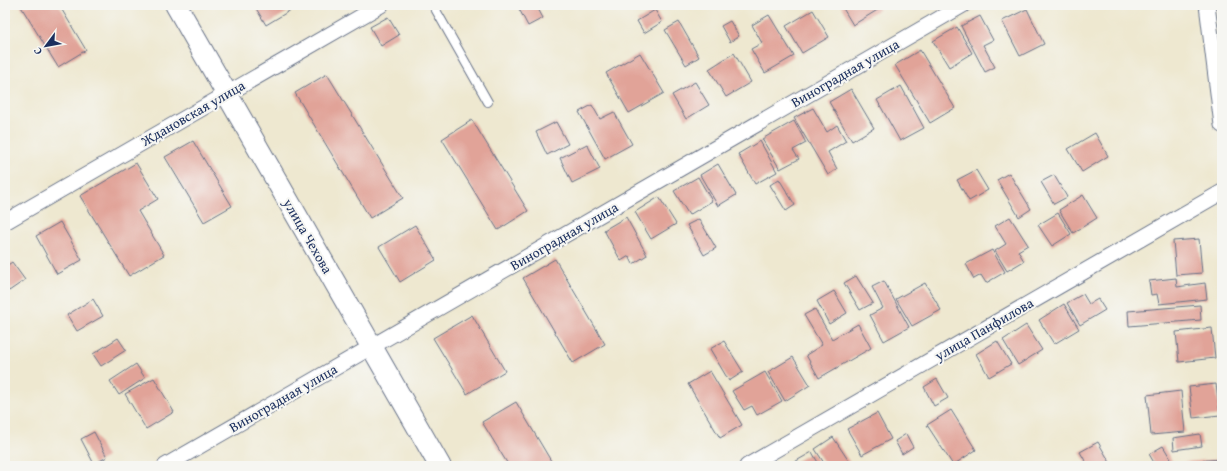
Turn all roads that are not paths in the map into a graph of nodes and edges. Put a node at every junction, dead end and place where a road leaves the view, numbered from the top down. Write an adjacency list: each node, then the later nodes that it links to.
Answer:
1 (176, 5): 6 (main road, улица Чехова)
2 (381, 5): 6 (street, Ждановская улица)
3 (433, 5): 7 (lane)
4 (963, 5): 11 (street, Виноградная улица)
5 (1207, 5): 8 (street)
6 (227, 94): 10 (street, Ждановская улица); 11 (main road, улица Чехова)
7 (488, 102)
8 (1222, 125)
9 (1222, 192): 14 (street, улица Панфилова)
10 (5, 222)
11 (372, 347): 12 (street, Виноградная улица); 13 (main road, улица Чехова)
12 (165, 466)
13 (440, 466)
14 (747, 466)

